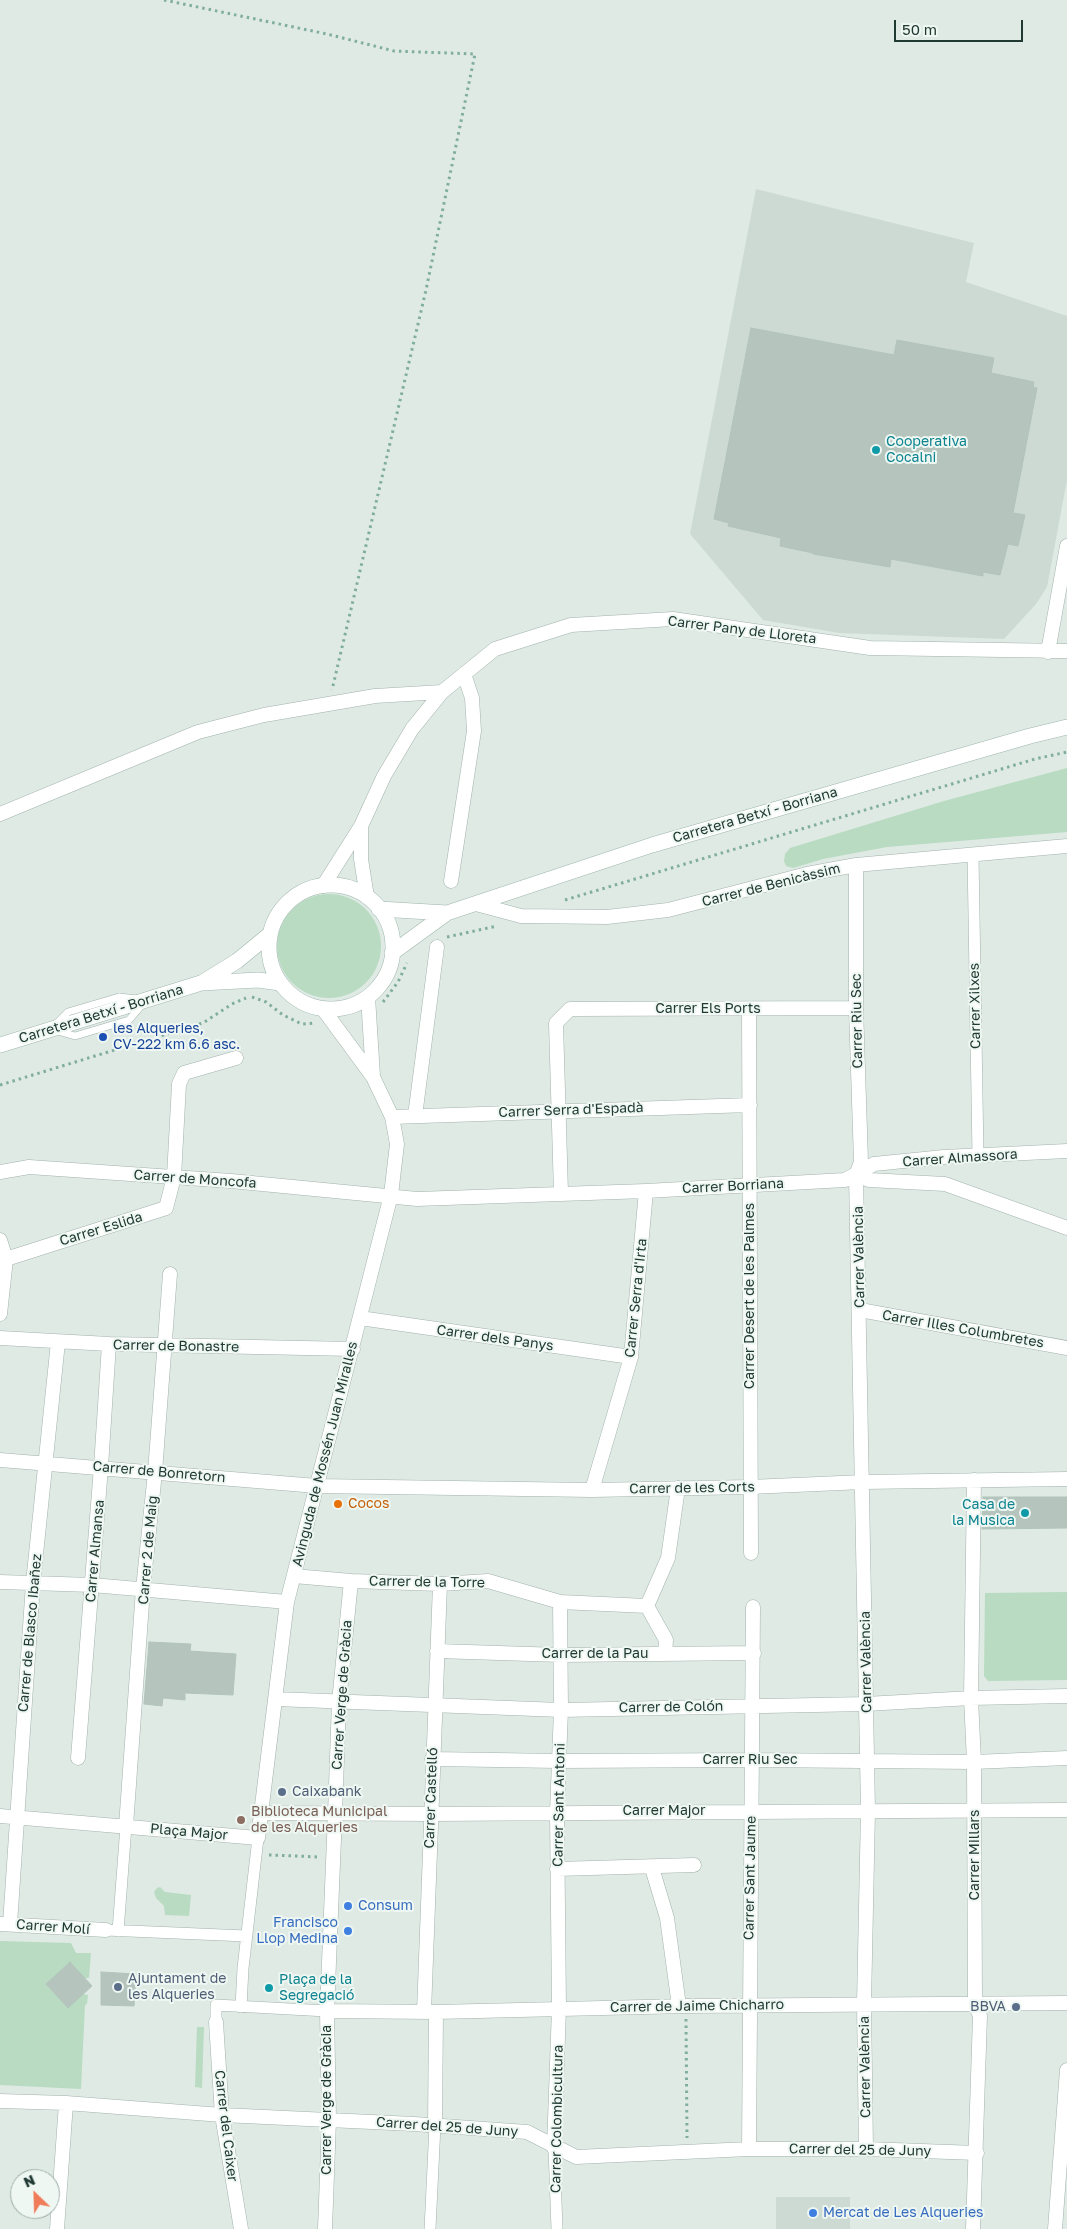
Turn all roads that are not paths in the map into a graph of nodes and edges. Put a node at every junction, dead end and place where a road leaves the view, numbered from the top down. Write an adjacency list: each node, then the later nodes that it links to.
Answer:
1 (1067, 546): 3 (street)
2 (1067, 651): 3 (street, Carrer Pany de Lloreta)
3 (1048, 652): 4 (street, Carrer Pany de Lloreta)
4 (464, 674): 5 (street, Carrer Pany de Lloreta); 12 (street)
5 (442, 692): 7 (street); 8 (street, Carrer Pany de Lloreta)
6 (1067, 727): 15 (main road, Carretera Betxí - Borriana)
7 (0, 814)
8 (361, 826): 13 (street, Carrer Pany de Lloreta); 14 (street, Carrer Pany de Lloreta)
9 (1067, 846): 10 (street, Carrer de Benicàssim)
10 (973, 855): 11 (street, Carrer de Benicàssim); 35 (street, Carrer Xilxes)
11 (856, 865): 15 (street, Carrer de Benicàssim); 24 (street, Carrer Riu Sec)
12 (451, 880)
13 (323, 886): 14 (main road); 18 (main road)
14 (367, 897): 16 (main road)
15 (476, 904): 17 (main road, Carretera Betxí - Borriana)
16 (380, 909): 17 (main road, Carretera Betxí - Borriana); 20 (main road)
17 (447, 912): 20 (main road, Carretera Betxí - Borriana)
18 (270, 934): 21 (main road, Carretera Betxí - Borriana); 22 (main road)
19 (437, 948): 32 (street)
20 (392, 953): 23 (main road)
21 (201, 983): 22 (main road, Carretera Betxí - Borriana); 27 (main road, Carretera Betxí - Borriana)
22 (280, 984): 25 (main road)
23 (368, 997): 25 (main road); 29 (street, Avinguda de Mossén Juan Miralles)
24 (856, 1008): 26 (street, Carrer Els Ports); 38 (street, Carrer Riu Sec)
25 (323, 1009): 29 (street, Avinguda de Mossén Juan Miralles)
26 (749, 1010): 30 (street, Carrer Desert de les Palmes); 31 (street, Carrer Els Ports)
27 (0, 1044)
28 (236, 1058): 39 (street)
29 (374, 1077): 33 (street, Avinguda de Mossén Juan Miralles)
30 (750, 1105): 31 (street, Carrer Serra d'Espadà); 41 (street, Carrer Desert de les Palmes)
31 (560, 1110): 32 (street, Carrer Serra d'Espadà); 43 (street)
32 (415, 1116): 33 (street, Carrer Serra d'Espadà)
33 (392, 1117): 44 (street, Avinguda de Mossén Juan Miralles)
34 (1067, 1150): 35 (street, Carrer Almassora)
35 (978, 1156): 36 (street, Carrer Almassora)
36 (944, 1157): 38 (street, Carrer Almassora); 40 (street)
37 (0, 1172): 39 (street, Carrer de Moncofa)
38 (856, 1176): 40 (street, Carrer Borriana); 41 (street, Carrer Borriana); 49 (street, Carrer València)
39 (174, 1177): 44 (street, Carrer de Moncofa); 47 (street, Carrer Eslida)
40 (945, 1184): 45 (street, Carrer Borriana)
41 (750, 1186): 42 (street, Carrer Borriana); 67 (street, Carrer Desert de les Palmes)
42 (646, 1191): 43 (street, Carrer Borriana); 58 (street, Carrer Serra d'Irta)
43 (561, 1193): 44 (street, Carrer Borriana)
44 (391, 1195): 51 (street, Avinguda de Mossén Juan Miralles)
45 (1067, 1228)
46 (0, 1240): 47 (street)
47 (6, 1259): 50 (street)
48 (170, 1274): 55 (street, Carrer 2 de Maig)
49 (860, 1310): 56 (street, Carrer Illes Columbretes); 65 (street, Carrer València)
50 (0, 1314)
51 (360, 1318): 57 (street, Avinguda de Mossén Juan Miralles); 58 (street, Carrer dels Panys)
52 (0, 1338): 53 (street, Carrer de Bonastre)
53 (58, 1342): 54 (street, Carrer de Bonastre); 60 (street, Carrer de Blasco Ibañez)
54 (109, 1344): 55 (street, Carrer de Bonastre); 61 (street, Carrer Almansa)
55 (165, 1346): 57 (street, Carrer de Bonastre); 62 (street, Carrer 2 de Maig)
56 (1067, 1348)
57 (352, 1349): 66 (street, Avinguda de Mossén Juan Miralles)
58 (631, 1357): 69 (street, Carrer Serra d'Irta)
59 (0, 1460): 60 (street, Carrer de Bonretorn)
60 (46, 1463): 61 (street, Carrer de Bonretorn); 74 (street, Carrer de Blasco Ibañez)
61 (102, 1467): 62 (street, Carrer de Bonretorn); 76 (street, Carrer Almansa)
62 (155, 1472): 66 (street, Carrer de Bonretorn); 77 (street, Carrer 2 de Maig)
63 (1067, 1479): 64 (street, Carrer de les Corts)
64 (974, 1480): 65 (street, Carrer de les Corts); 87 (street, Carrer Millars)
65 (862, 1482): 67 (street, Carrer de les Corts); 90 (street, Carrer València)
66 (317, 1486): 69 (street, Carrer de les Corts); 71 (street, Avinguda de Mossén Juan Miralles)
67 (750, 1487): 68 (street, Carrer de les Corts); 70 (street, Carrer Desert de les Palmes)
68 (678, 1488): 69 (street, Carrer de les Corts); 80 (street)
69 (592, 1490)
70 (752, 1553)
71 (294, 1576): 72 (street, Carrer de la Torre); 78 (street, Avinguda de Mossén Juan Miralles)
72 (351, 1581): 75 (street, Carrer de la Torre); 89 (street, Carrer Verge de Gràcia)
73 (0, 1582): 74 (street)
74 (33, 1583): 76 (street); 110 (street, Carrer de Blasco Ibañez)
75 (440, 1584): 79 (street, Carrer de la Torre); 82 (street, Carrer Castelló)
76 (92, 1585): 77 (street); 94 (street, Carrer Almansa)
77 (144, 1589): 78 (street); 111 (street, Carrer 2 de Maig)
78 (287, 1602): 88 (street, Avinguda de Mossén Juan Miralles)
79 (560, 1602): 80 (street, Carrer de la Torre); 85 (street, Carrer Sant Antoni)
80 (647, 1606): 84 (street)
81 (753, 1607): 83 (street, Carrer Sant Jaume)
82 (437, 1651): 85 (street, Carrer de la Pau); 91 (street, Carrer Castelló)
83 (754, 1653): 84 (street, Carrer de la Pau); 92 (street, Carrer Sant Jaume)
84 (665, 1654): 85 (street, Carrer de la Pau)
85 (561, 1655): 93 (street, Carrer Sant Antoni)
86 (1067, 1696): 87 (street, Carrer de Colón)
87 (971, 1698): 90 (street, Carrer de Colón); 100 (street, Carrer Millars)
88 (275, 1699): 89 (street, Carrer de Colón); 106 (street, Avinguda de Mossén Juan Miralles)
89 (339, 1702): 91 (street, Carrer de Colón); 107 (street, Carrer Verge de Gràcia)
90 (866, 1704): 92 (street, Carrer de Colón); 99 (street, Carrer València)
91 (436, 1705): 93 (street, Carrer de Colón); 96 (street, Carrer Castelló)
92 (753, 1705): 93 (street, Carrer de Colón); 97 (street, Carrer Sant Jaume)
93 (561, 1710): 98 (street, Carrer Sant Antoni)
94 (78, 1758)
95 (1067, 1758): 100 (street, Carrer Riu Sec)
96 (432, 1759): 98 (street, Carrer Riu Sec); 108 (street, Carrer Castelló)
97 (752, 1760): 98 (street, Carrer Riu Sec); 99 (street, Carrer Riu Sec); 104 (street, Carrer Sant Jaume)
98 (559, 1761): 105 (street, Carrer Sant Antoni)
99 (867, 1761): 100 (street, Carrer Riu Sec); 102 (street, Carrer València)
100 (974, 1762): 101 (street, Carrer Millars)
101 (974, 1809): 102 (street, Carrer Major); 103 (street, Carrer Major); 121 (street, Carrer Millars)
102 (868, 1810): 104 (street, Carrer Major); 120 (street, Carrer València)
103 (1067, 1810)
104 (752, 1811): 105 (street, Carrer Major); 123 (street, Carrer Sant Jaume)
105 (557, 1812): 108 (street, Carrer Major); 115 (street, Carrer Sant Antoni)
106 (260, 1813): 107 (street, Carrer Major); 112 (street, Avinguda de Mossén Juan Miralles)
107 (335, 1814): 108 (street, Carrer Major); 126 (street, Carrer Verge de Gràcia)
108 (431, 1814): 127 (street, Carrer Castelló)
109 (0, 1816): 110 (street, Plaça Major)
110 (16, 1817): 111 (street, Plaça Major); 116 (street, Carrer de Blasco Ibañez)
111 (126, 1826): 112 (street, Plaça Major); 117 (street)
112 (258, 1838): 118 (street)
113 (694, 1866): 114 (street)
114 (652, 1868): 115 (street); 122 (street)
115 (557, 1869): 125 (street, Carrer Sant Antoni)
116 (5, 1924): 117 (street, Carrer Molí)
117 (112, 1931): 118 (street)
118 (246, 1936): 124 (street)
119 (1067, 2003): 121 (street, Carrer de Jaime Chicharro)
120 (864, 2004): 121 (street, Carrer de Jaime Chicharro); 123 (street, Carrer de Jaime Chicharro); 136 (street, Carrer València)
121 (975, 2004): 138 (street, Carrer Millars)
122 (683, 2006): 123 (street, Carrer de Jaime Chicharro); 125 (street, Carrer de Jaime Chicharro)
123 (748, 2006): 137 (street, Carrer Sant Jaume)
124 (241, 2007): 126 (street); 128 (street)
125 (559, 2008): 127 (street, Carrer de Jaime Chicharro); 135 (street, Carrer Colombicultura)
126 (328, 2011): 127 (street, Carrer de Jaime Chicharro); 133 (street, Carrer Verge de Gràcia)
127 (430, 2012): 134 (street, Carrer Castelló)
128 (216, 2022): 132 (street, Carrer del Caixer)
129 (1067, 2070): 145 (street)
130 (0, 2101): 131 (street, Carrer del 25 de Juny)
131 (66, 2103): 132 (street, Carrer del 25 de Juny); 139 (street)
132 (222, 2115): 133 (street, Carrer del 25 de Juny); 140 (street, Carrer del Caixer)
133 (329, 2120): 134 (street, Carrer del 25 de Juny); 141 (street, Carrer Verge de Gràcia)
134 (435, 2125): 135 (street, Carrer del 25 de Juny); 142 (street)
135 (554, 2148): 137 (street, Carrer del 25 de Juny); 143 (street, Carrer Colombicultura)
136 (866, 2149): 137 (street, Carrer del 25 de Juny); 138 (street, Carrer del 25 de Juny)
137 (749, 2150)
138 (977, 2153): 144 (street, Carrer Millars)
139 (57, 2229)
140 (241, 2229)
141 (325, 2229)
142 (430, 2229)
143 (557, 2229)
144 (973, 2229)
145 (1056, 2229)

